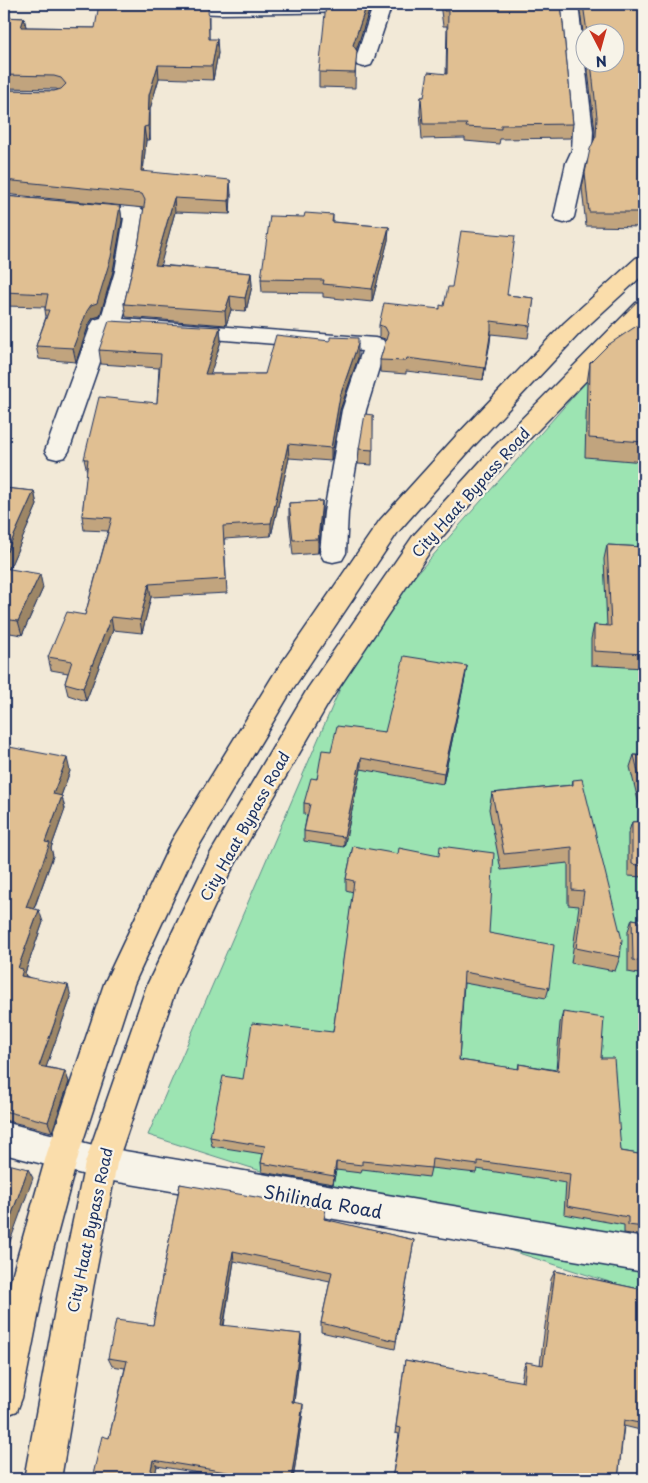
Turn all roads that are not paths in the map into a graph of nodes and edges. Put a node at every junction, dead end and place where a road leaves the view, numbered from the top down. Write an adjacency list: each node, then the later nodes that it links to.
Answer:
1 (569, 4): 7 (street)
2 (382, 5): 3 (street); 5 (street)
3 (276, 6): 4 (street)
4 (150, 7)
5 (364, 61)
6 (70, 207): 10 (street)
7 (564, 217)
8 (644, 263): 14 (main road)
9 (644, 308): 15 (main road, City Haat Bypass Road)
10 (109, 326): 11 (street); 12 (street)
11 (57, 451)
12 (333, 553)
13 (4, 1138): 14 (street, Shilinda Road)
14 (63, 1154): 15 (street, Shilinda Road); 17 (main road)
15 (101, 1163): 16 (street, Shilinda Road); 18 (main road, City Haat Bypass Road)
16 (644, 1255)
17 (4, 1398)
18 (42, 1479)

